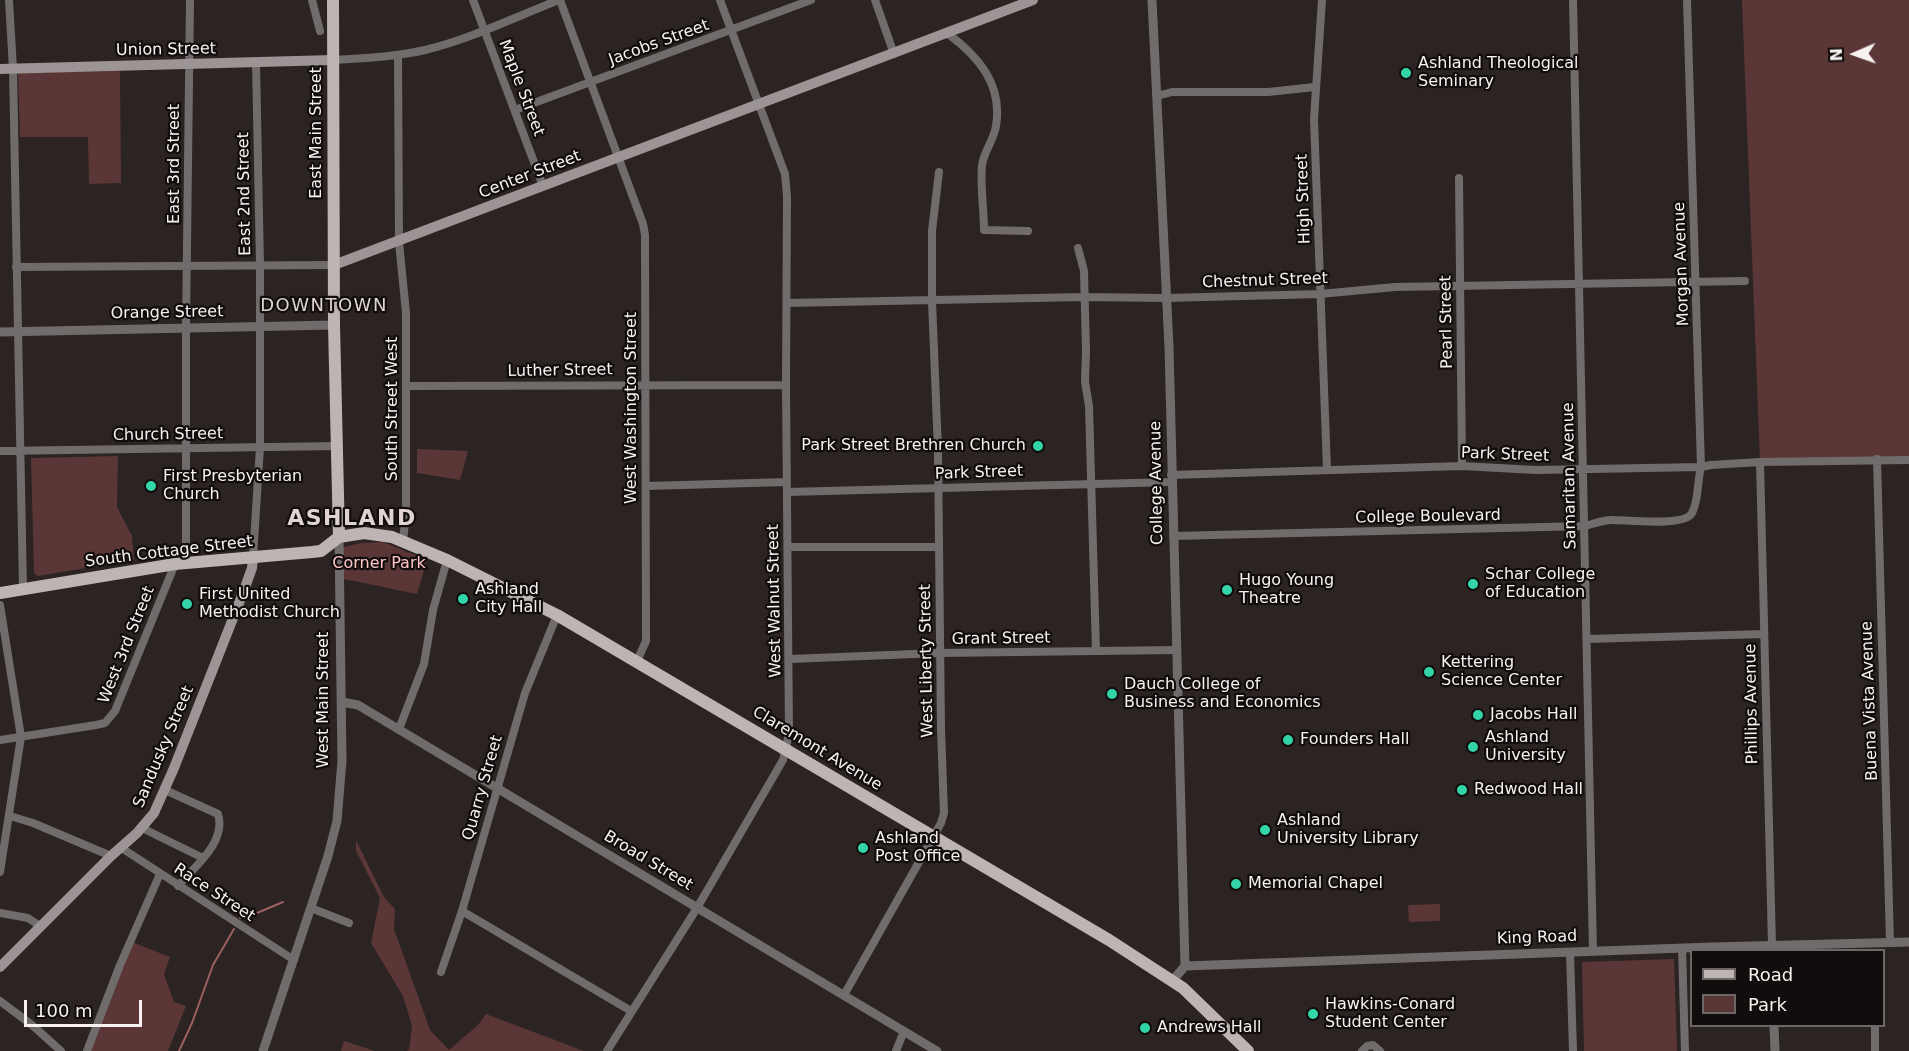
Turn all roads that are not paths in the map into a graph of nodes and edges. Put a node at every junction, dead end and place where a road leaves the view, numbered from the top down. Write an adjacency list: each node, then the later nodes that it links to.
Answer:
1 (9, 0): 25 (street)
2 (190, 0): 23 (street, East 3rd Street)
3 (312, 0): 16 (street)
4 (333, 0): 21 (main road, East Main Street)
5 (473, 0): 15 (street, Maple Street)
6 (560, 0): 15 (street); 26 (street, West Washington Street)
7 (720, 0): 17 (street, West Walnut Street)
8 (811, 0): 17 (street, Jacobs Street)
9 (875, 0): 19 (street)
10 (1033, 0): 18 (main road, Center Street)
11 (1152, 0): 28 (street, College Avenue)
12 (1322, 0): 27 (street, High Street)
13 (1574, 0): 44 (street, Samaritan Avenue)
14 (1687, 0): 43 (street, Morgan Avenue)
15 (484, 30): 20 (street); 30 (street, Maple Street)
16 (320, 31)
17 (731, 31): 26 (street, Jacobs Street); 29 (street, West Walnut Street)
18 (947, 33): 19 (main road, Center Street); 35 (street)
19 (894, 54): 29 (main road, Center Street)
20 (398, 55): 21 (street); 36 (street, South Street West)
21 (333, 60): 22 (main road, Union Street); 38 (main road, East Main Street)
22 (256, 62): 23 (main road, Union Street); 40 (street, East 2nd Street)
23 (189, 64): 25 (main road, Union Street); 39 (street, East 3rd Street)
24 (0, 69): 25 (main road, Union Street)
25 (13, 69): 41 (street)
26 (590, 81): 30 (street, Jacobs Street); 31 (street, West Washington Street)
27 (1315, 87): 28 (street); 46 (street, High Street)
28 (1157, 96): 48 (street, College Avenue)
29 (759, 105): 31 (main road, Center Street); 50 (street, West Walnut Street)
30 (515, 110): 34 (street, Maple Street)
31 (618, 157): 34 (main road, Center Street); 56 (street, West Washington Street)
32 (939, 172): 49 (street, West Liberty Street)
33 (1459, 178): 45 (street, Pearl Street)
34 (543, 186): 36 (main road, Center Street)
35 (1028, 231)
36 (399, 242): 38 (main road, Center Street); 58 (street, South Street West)
37 (1078, 248): 47 (street)
38 (334, 265): 40 (street, Center Street); 51 (main road, West Main Street)
39 (187, 266): 40 (street, Center Street); 41 (street, Center Street); 53 (street, East 3rd Street)
40 (260, 266): 52 (street, East 2nd Street)
41 (16, 267): 54 (street)
42 (1745, 281): 43 (street, Chestnut Street)
43 (1696, 282): 44 (street, Chestnut Street); 68 (street, Morgan Avenue)
44 (1579, 284): 45 (street, Chestnut Street); 70 (street, Samaritan Avenue)
45 (1459, 287): 46 (street, Chestnut Street); 67 (street, Pearl Street)
46 (1320, 294): 48 (street, Chestnut Street); 69 (street, High Street)
47 (1083, 297): 48 (street, Chestnut Street); 49 (street, Chestnut Street); 73 (street)
48 (1166, 298): 71 (street, College Avenue)
49 (932, 301): 50 (street, Chestnut Street); 75 (street, West Liberty Street)
50 (787, 303): 57 (street, West Walnut Street)
51 (334, 325): 52 (street, Orange Street); 59 (main road, West Main Street)
52 (260, 326): 53 (street, Orange Street); 60 (street, East 2nd Street)
53 (186, 328): 54 (street, Orange Street); 61 (street, West 3rd Street)
54 (18, 331): 55 (street, Orange Street); 62 (street)
55 (0, 332)
56 (644, 384): 57 (street, Luther Street); 58 (street, Luther Street); 74 (street, West Washington Street)
57 (786, 385): 72 (street, West Walnut Street)
58 (407, 386): 81 (street, South Street West)
59 (337, 446): 60 (street, Church Street); 80 (main road, West Main Street)
60 (260, 447): 61 (street, Church Street); 84 (street, East 2nd Street)
61 (186, 448): 62 (street, Church Street); 86 (street, West 3rd Street)
62 (20, 450): 63 (street, Church Street); 87 (street)
63 (0, 451)
64 (1877, 459): 65 (street, Park Street); 66 (street, Park Street); 121 (street, Buena Vista Avenue)
65 (1909, 460)
66 (1760, 462): 68 (street, Park Street); 91 (street, Phillips Avenue)
67 (1462, 466): 69 (street, Park Street); 70 (street, Park Street)
68 (1701, 468): 70 (street, Park Street); 77 (street, Morgan Avenue)
69 (1327, 469): 71 (street, Park Street)
70 (1583, 469): 78 (street, Samaritan Avenue)
71 (1171, 478): 73 (street, Park Street); 79 (street, College Avenue)
72 (787, 482): 74 (street); 76 (street, West Walnut Street)
73 (1091, 484): 75 (street, Park Street); 94 (street)
74 (645, 486): 97 (street, West Washington Street)
75 (938, 488): 76 (street, Park Street); 83 (street, West Liberty Street)
76 (787, 492): 82 (street, West Walnut Street)
77 (1682, 520): 78 (street, College Boulevard)
78 (1585, 526): 79 (street, College Boulevard); 92 (street, Samaritan Avenue)
79 (1173, 536): 93 (street, College Avenue)
80 (339, 537): 81 (main road, Claremont Avenue); 84 (main road, South Cottage Street); 98 (street, West Main Street)
81 (403, 541): 85 (main road, Claremont Avenue)
82 (788, 547): 83 (street); 96 (street, West Walnut Street)
83 (939, 547): 95 (street, West Liberty Street)
84 (253, 557): 86 (main road, South Cottage Street); 104 (main road, Sandusky Street)
85 (447, 560): 90 (main road, Claremont Avenue); 99 (street)
86 (180, 564): 87 (main road, South Cottage Street); 100 (street, West 3rd Street)
87 (23, 589): 88 (main road, South Cottage Street)
88 (0, 593)
89 (0, 606): 100 (street)
90 (558, 615): 97 (main road, Claremont Avenue); 103 (street, Quarry Street)
91 (1764, 634): 92 (street); 124 (street, Phillips Avenue)
92 (1587, 639): 125 (street, Samaritan Avenue)
93 (1177, 650): 94 (street, Grant Street); 128 (street, College Avenue)
94 (1096, 651): 95 (street, Grant Street)
95 (939, 654): 96 (street, Grant Street); 107 (street, West Liberty Street)
96 (790, 659): 102 (street, West Walnut Street)
97 (637, 662): 102 (main road, Claremont Avenue)
98 (342, 702): 99 (street, Broad Street); 114 (street, West Main Street)
99 (399, 729): 103 (street, Broad Street)
100 (21, 737): 101 (street, West 3rd Street); 105 (street)
101 (0, 740)
102 (786, 750): 107 (main road, Claremont Avenue); 115 (street, West Walnut Street)
103 (498, 789): 115 (street, Broad Street); 116 (street, Quarry Street)
104 (165, 790): 106 (main road, Sandusky Street); 110 (street)
105 (10, 816): 109 (street); 111 (street)
106 (142, 828): 108 (main road, Sandusky Street); 110 (street)
107 (933, 837): 131 (main road, Claremont Avenue); 132 (street, West Liberty Street)
108 (120, 847): 109 (main road, Sandusky Street); 112 (street, Race Street)
109 (111, 856): 119 (main road, Sandusky Street)
110 (203, 858): 113 (street)
111 (0, 872)
112 (160, 874): 113 (street, Race Street); 139 (street)
113 (178, 886): 127 (street, Race Street)
114 (311, 908): 118 (street); 127 (street, West Main Street)
115 (697, 908): 132 (street, Broad Street); 134 (street, West Walnut Street)
116 (462, 911): 130 (street, Quarry Street); 134 (street)
117 (0, 913): 119 (street)
118 (349, 923)
119 (40, 926): 129 (main road, Sandusky Street)
120 (1909, 942): 121 (street, King Road)
121 (1890, 943): 122 (street, King Road)
122 (1873, 947): 124 (street, King Road)
123 (1682, 948): 124 (street, King Road); 125 (street, King Road); 148 (street)
124 (1772, 948)
125 (1593, 951): 126 (street, King Road)
126 (1570, 952): 128 (street, King Road); 147 (street)
127 (294, 960): 140 (street, West Main Street)
128 (1185, 966): 131 (street)
129 (0, 967)
130 (441, 972)
131 (1173, 980): 144 (main road, Claremont Avenue)
132 (844, 995): 137 (street, Broad Street)
133 (0, 1001): 138 (street)
134 (632, 1011): 141 (street, West Walnut Street)
135 (1774, 1027): 149 (street)
136 (1875, 1027): 150 (street)
137 (904, 1031): 142 (street); 143 (street, Broad Street)
138 (61, 1051)
139 (87, 1051)
140 (263, 1051)
141 (607, 1051)
142 (896, 1051)
143 (937, 1051)
144 (1248, 1051)
145 (1362, 1051): 146 (street)
146 (1380, 1051)
147 (1573, 1051)
148 (1685, 1051)
149 (1775, 1051)
150 (1875, 1051)

